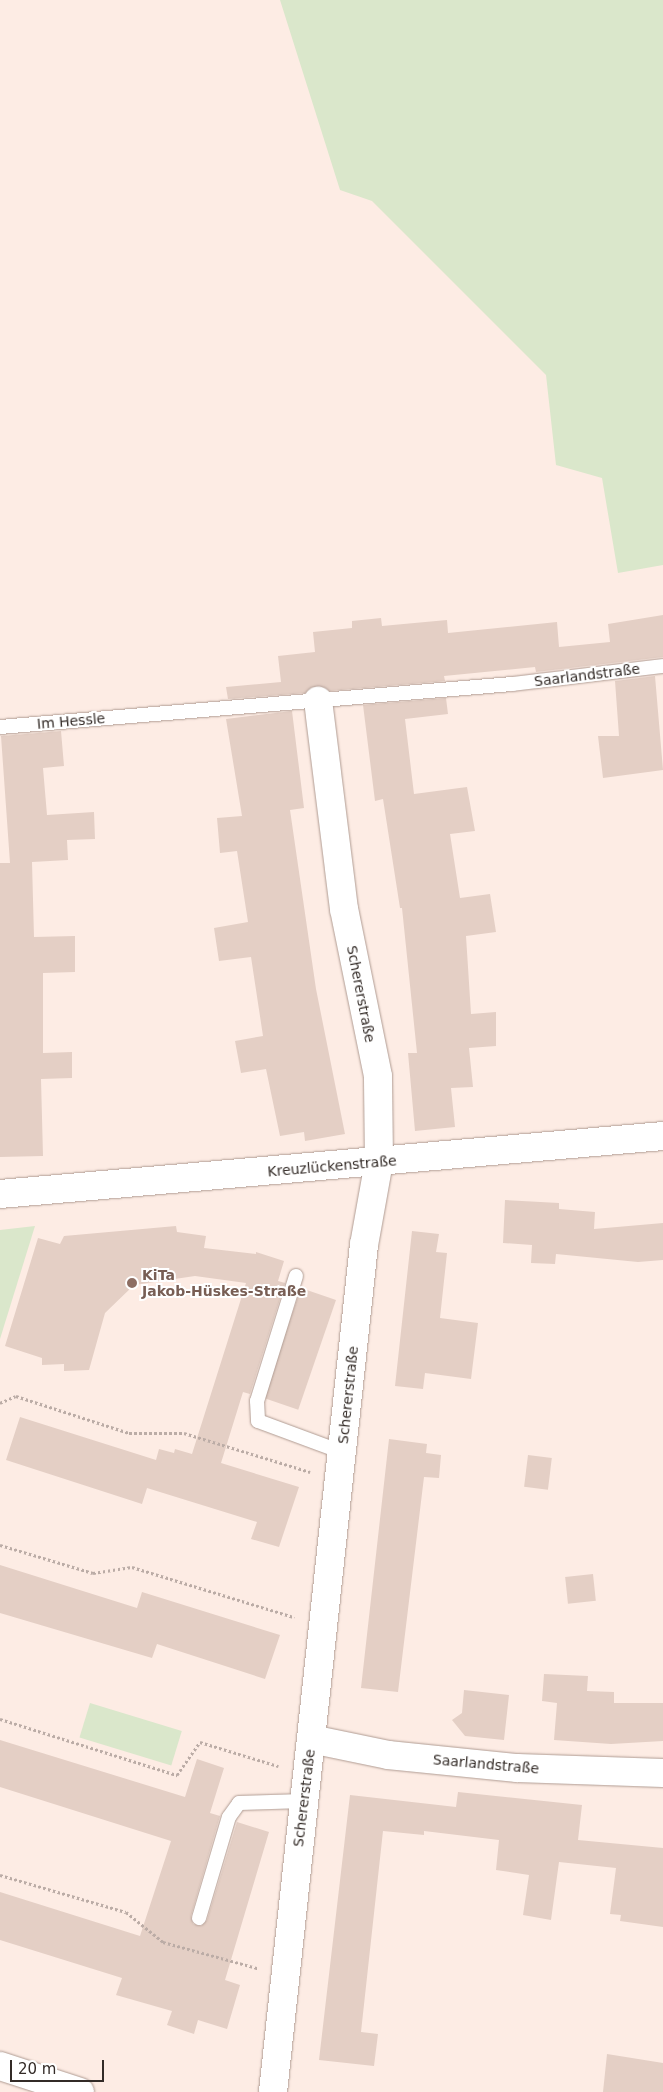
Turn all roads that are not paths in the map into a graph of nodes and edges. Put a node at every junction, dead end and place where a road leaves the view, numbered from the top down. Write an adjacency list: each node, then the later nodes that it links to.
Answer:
1 (663, 666): 2 (lane, Saarlandstraße)
2 (318, 701): 3 (lane, Im Hessle); 5 (street, Schererstraße)
3 (0, 727)
4 (663, 1136): 5 (street, Kreuzlückenstraße)
5 (379, 1162): 6 (street, Kreuzlückenstraße); 8 (street, Schererstraße)
6 (0, 1194)
7 (296, 1276): 8 (lane)
8 (342, 1452): 9 (street, Schererstraße)
9 (312, 1739): 10 (street, Saarlandstraße); 11 (street, Schererstraße)
10 (663, 1773)
11 (304, 1801): 12 (lane); 15 (street, Schererstraße)
12 (199, 1918)
13 (0, 2066): 14 (street)
14 (80, 2092)
15 (272, 2092)

